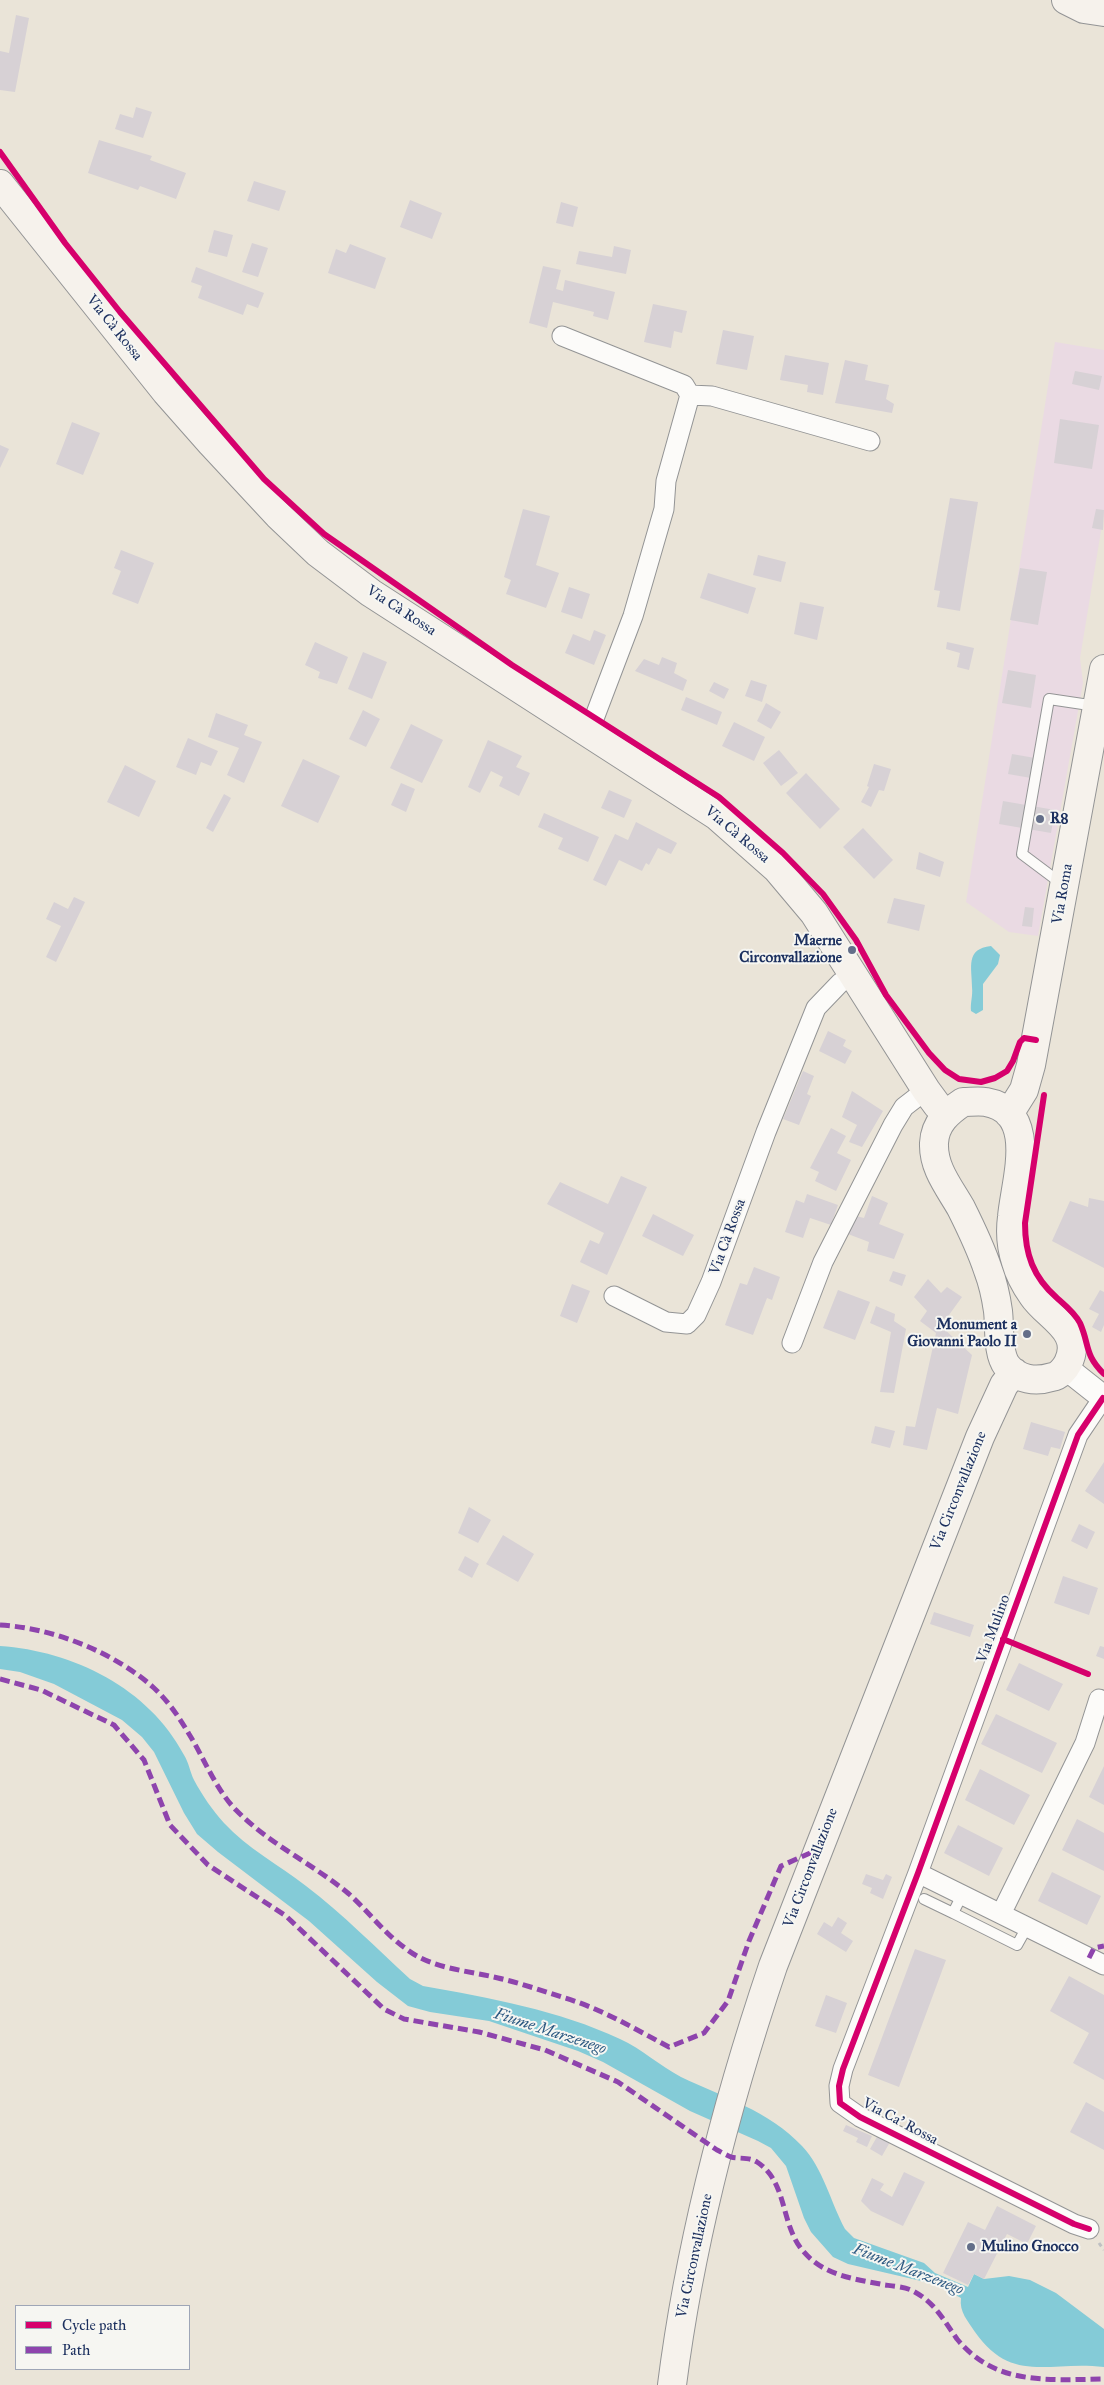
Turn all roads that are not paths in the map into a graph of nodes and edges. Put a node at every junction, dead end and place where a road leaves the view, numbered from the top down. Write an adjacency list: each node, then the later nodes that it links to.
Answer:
1 (1066, 0): 2 (main road)
2 (1103, 13)
3 (0, 184): 9 (main road, Via Cà Rossa)
4 (562, 336): 5 (street)
5 (690, 395): 6 (street); 9 (street)
6 (870, 441)
7 (1104, 669): 8 (main road, Via Roma)
8 (1097, 707): 10 (main road, Via Roma); 10 (lane)
9 (585, 730): 11 (main road, Via Cà Rossa)
10 (1064, 886): 14 (main road, Via Roma)
11 (854, 975): 12 (main road, Via Cà Rossa); 16 (street, Via Cà Rossa)
12 (926, 1090): 13 (main road, Via Cà Rossa); 17 (street)
13 (946, 1113): 14 (main road); 15 (main road)
14 (1009, 1114): 15 (main road)
15 (1008, 1284): 18 (main road); 19 (main road)
16 (614, 1296)
17 (792, 1343)
18 (1066, 1368): 19 (main road); 20 (street)
19 (1014, 1372): 30 (main road, Via Circonvallazione)
20 (1104, 1398): 22 (street, Via Mulino)
21 (1099, 1698): 26 (street)
22 (918, 1873): 23 (street); 29 (street, Via Ca' Rossa)
23 (962, 1895): 25 (lane); 26 (street)
24 (924, 1899): 25 (lane)
25 (953, 1913): 27 (lane)
26 (1001, 1914): 27 (street)
27 (1027, 1927): 28 (street)
28 (1104, 1965)
29 (1088, 2228)
30 (672, 2385)

